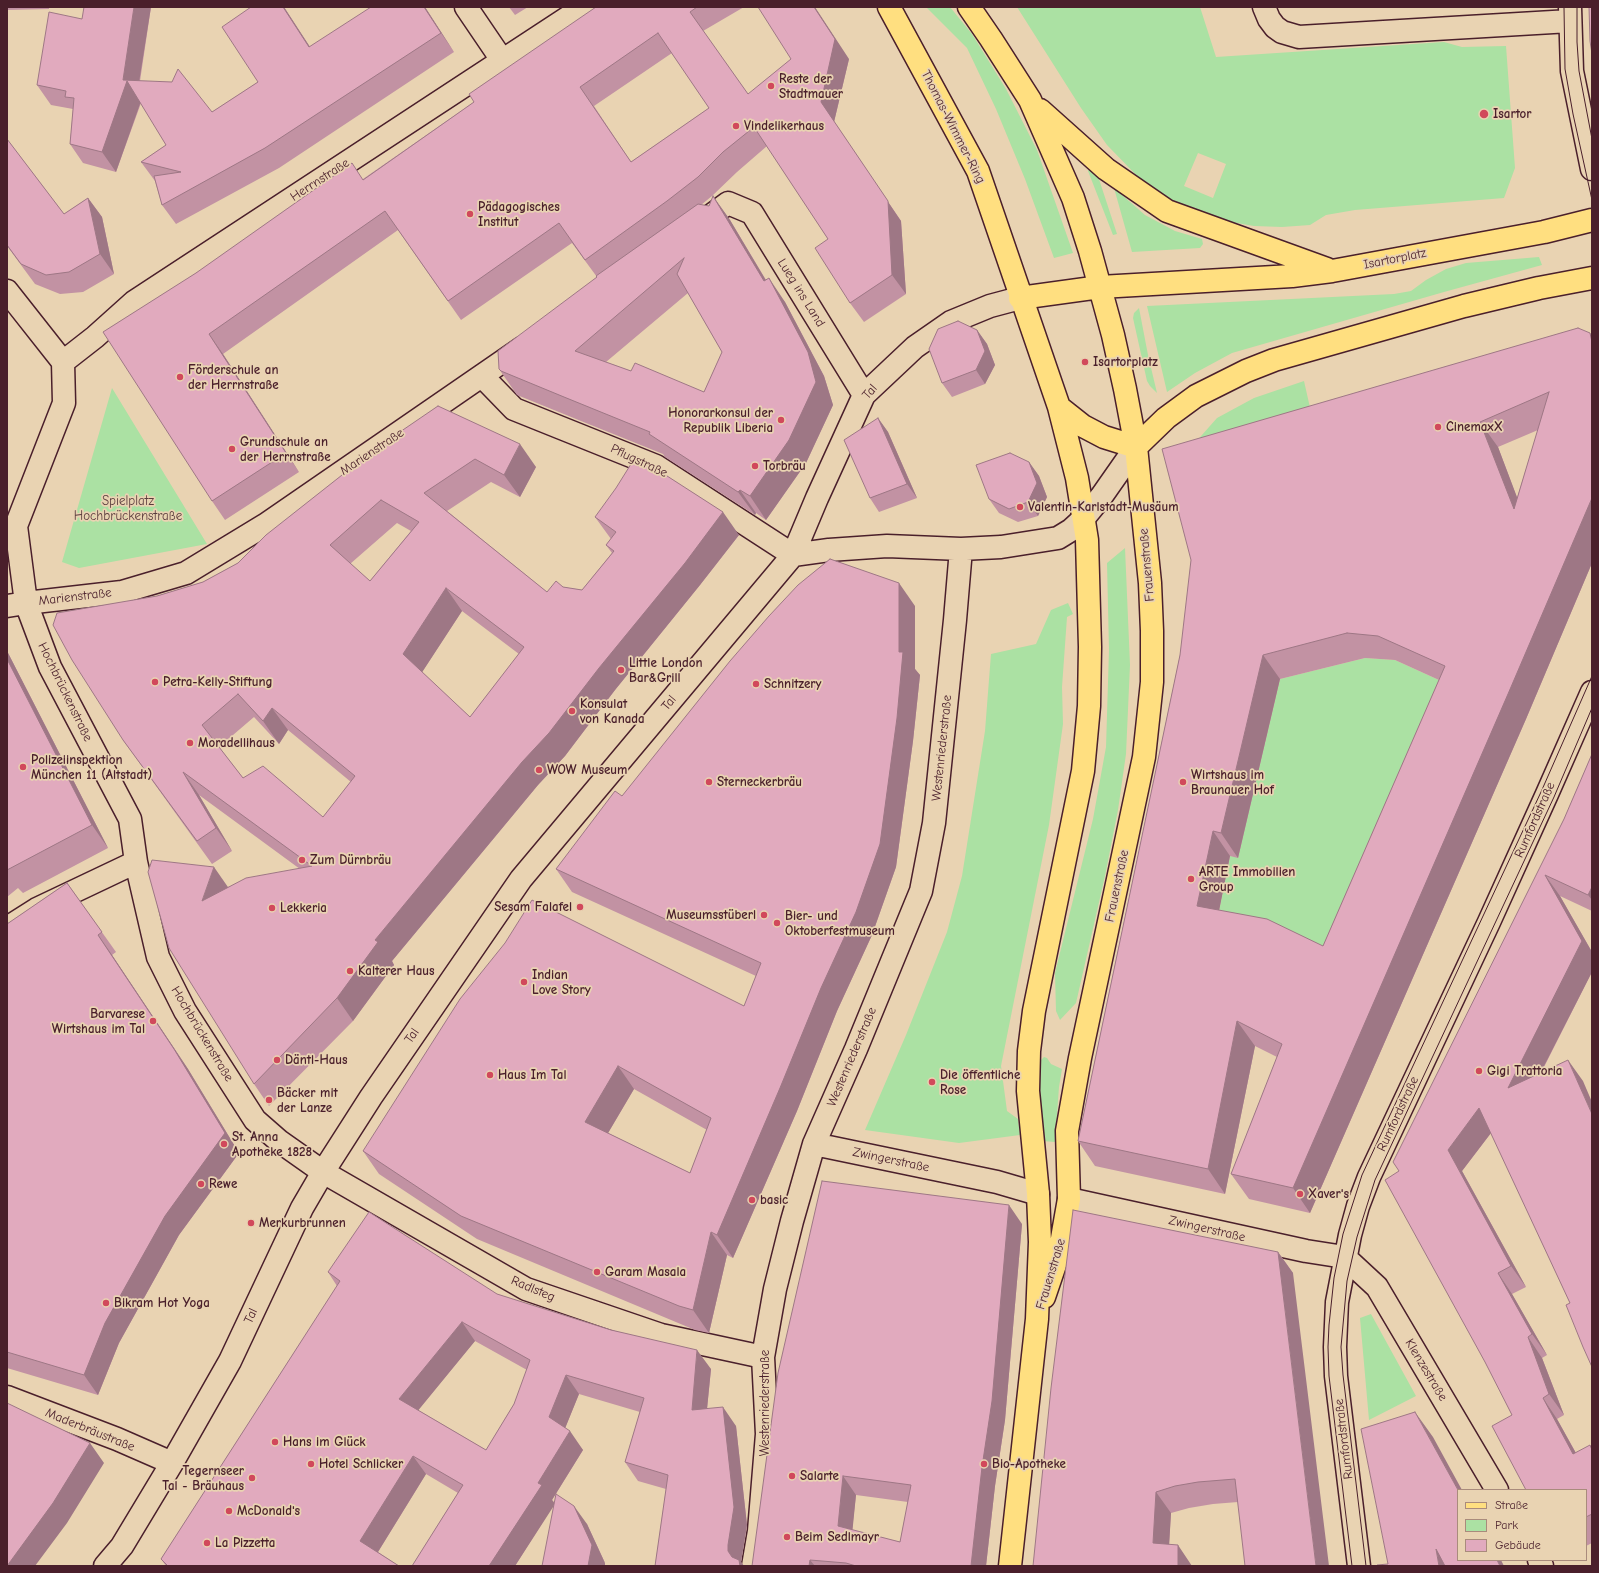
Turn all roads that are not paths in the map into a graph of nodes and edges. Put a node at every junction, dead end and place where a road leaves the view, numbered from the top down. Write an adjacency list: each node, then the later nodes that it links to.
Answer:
1 (466, 7): 7 (street)
2 (584, 7): 7 (street, Herrnstraße)
3 (889, 7): 16 (main road, Thomas-Wimmer-Ring)
4 (969, 7): 8 (main road)
5 (1264, 7): 6 (street)
6 (1570, 14): 9 (street)
7 (502, 60): 18 (street, Herrnstraße)
8 (1030, 100): 12 (main road); 14 (main road)
9 (1592, 169)
10 (1592, 220): 12 (main road, Isartorplatz)
11 (683, 235): 20 (street, Lueg ins Land)
12 (1332, 271): 14 (main road, Isartorplatz)
13 (1592, 278): 22 (main road)
14 (1100, 287): 16 (main road, Isartorplatz); 22 (main road)
15 (7, 291): 18 (street)
16 (1020, 298): 20 (street, Tal); 21 (main road)
17 (541, 335): 19 (street, Marienstraße)
18 (63, 362): 24 (street, Hochbrückenstraße)
19 (482, 376): 26 (street, Pflugstraße); 27 (street, Marienstraße)
20 (864, 395): 26 (street, Tal)
21 (1059, 407): 22 (main road); 23 (main road)
22 (1136, 447): 23 (street); 34 (main road, Frauenstraße)
23 (1083, 519): 25 (street); 33 (main road, Frauenstraße)
24 (12, 524): 27 (street, Hochbrückenstraße)
25 (961, 549): 26 (street); 31 (street, Westenriederstraße)
26 (793, 555): 32 (street, Tal)
27 (16, 605): 29 (street, Hochbrückenstraße)
28 (1592, 692): 35 (street, Rumfordstraße)
29 (136, 862): 30 (street); 32 (street, Hochbrückenstraße)
30 (7, 928)
31 (814, 1144): 33 (street, Zwingerstraße); 37 (street, Westenriederstraße)
32 (323, 1172): 37 (street, Radlsteg); 39 (street, Tal)
33 (1038, 1194): 36 (main road, Frauenstraße)
34 (1069, 1198): 35 (street, Zwingerstraße); 36 (main road, Frauenstraße)
35 (1344, 1259): 40 (street, Klenzestraße); 44 (street, Rumfordstraße)
36 (1037, 1319): 43 (main road, Frauenstraße)
37 (763, 1357): 42 (street, Westenriederstraße)
38 (7, 1397): 39 (street, Maderbräustraße)
39 (172, 1463): 41 (street, Tal)
40 (1496, 1489)
41 (105, 1566)
42 (753, 1566)
43 (1010, 1566)
44 (1359, 1566)

